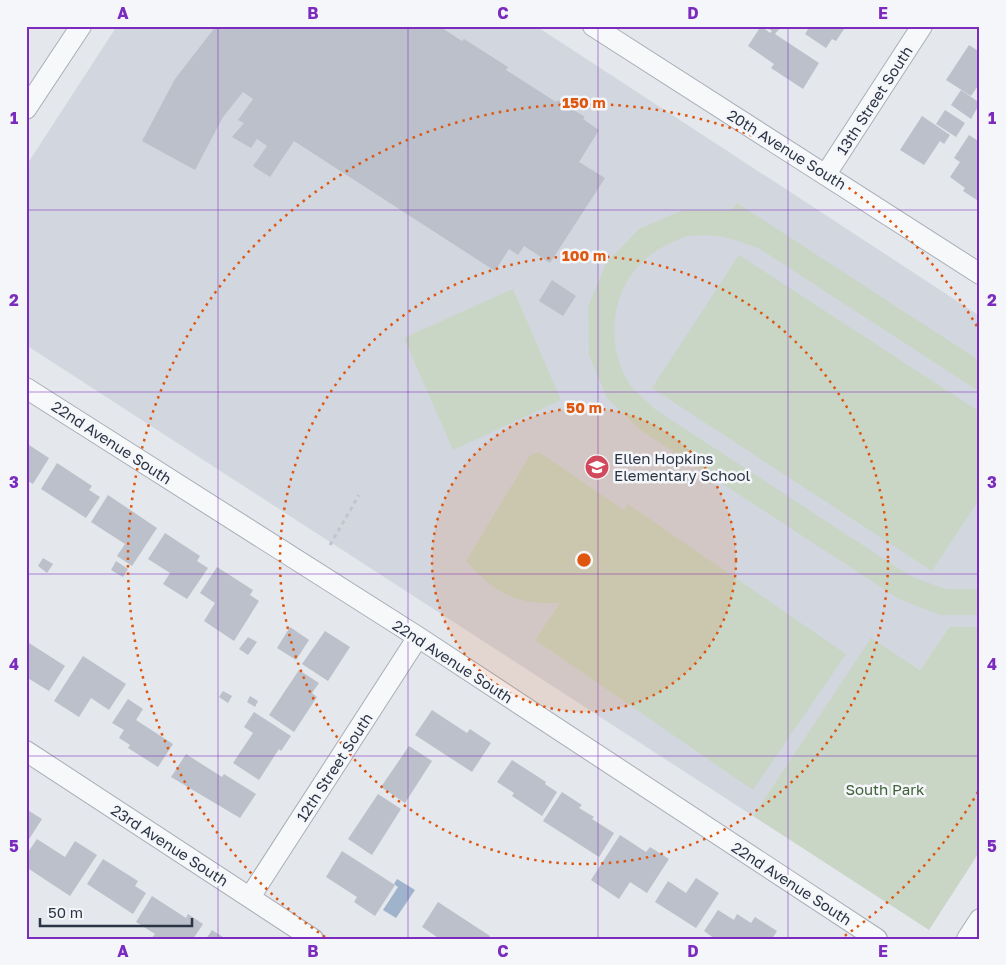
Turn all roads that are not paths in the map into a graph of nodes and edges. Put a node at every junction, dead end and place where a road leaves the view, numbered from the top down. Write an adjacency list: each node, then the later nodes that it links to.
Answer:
1 (81, 26): 4 (street)
2 (593, 26): 5 (street, 20th Avenue South)
3 (922, 26): 5 (street, 13th Street South)
4 (26, 109)
5 (826, 174): 6 (street, 20th Avenue South)
6 (980, 274)
7 (26, 388): 8 (street, 22nd Avenue South)
8 (418, 637): 10 (street, 12th Street South); 13 (street, 22nd Avenue South)
9 (26, 751): 10 (street, 23rd Avenue South)
10 (250, 897): 12 (street, 23rd Avenue South)
11 (980, 919): 14 (street)
12 (313, 939)
13 (877, 939)
14 (967, 939)

